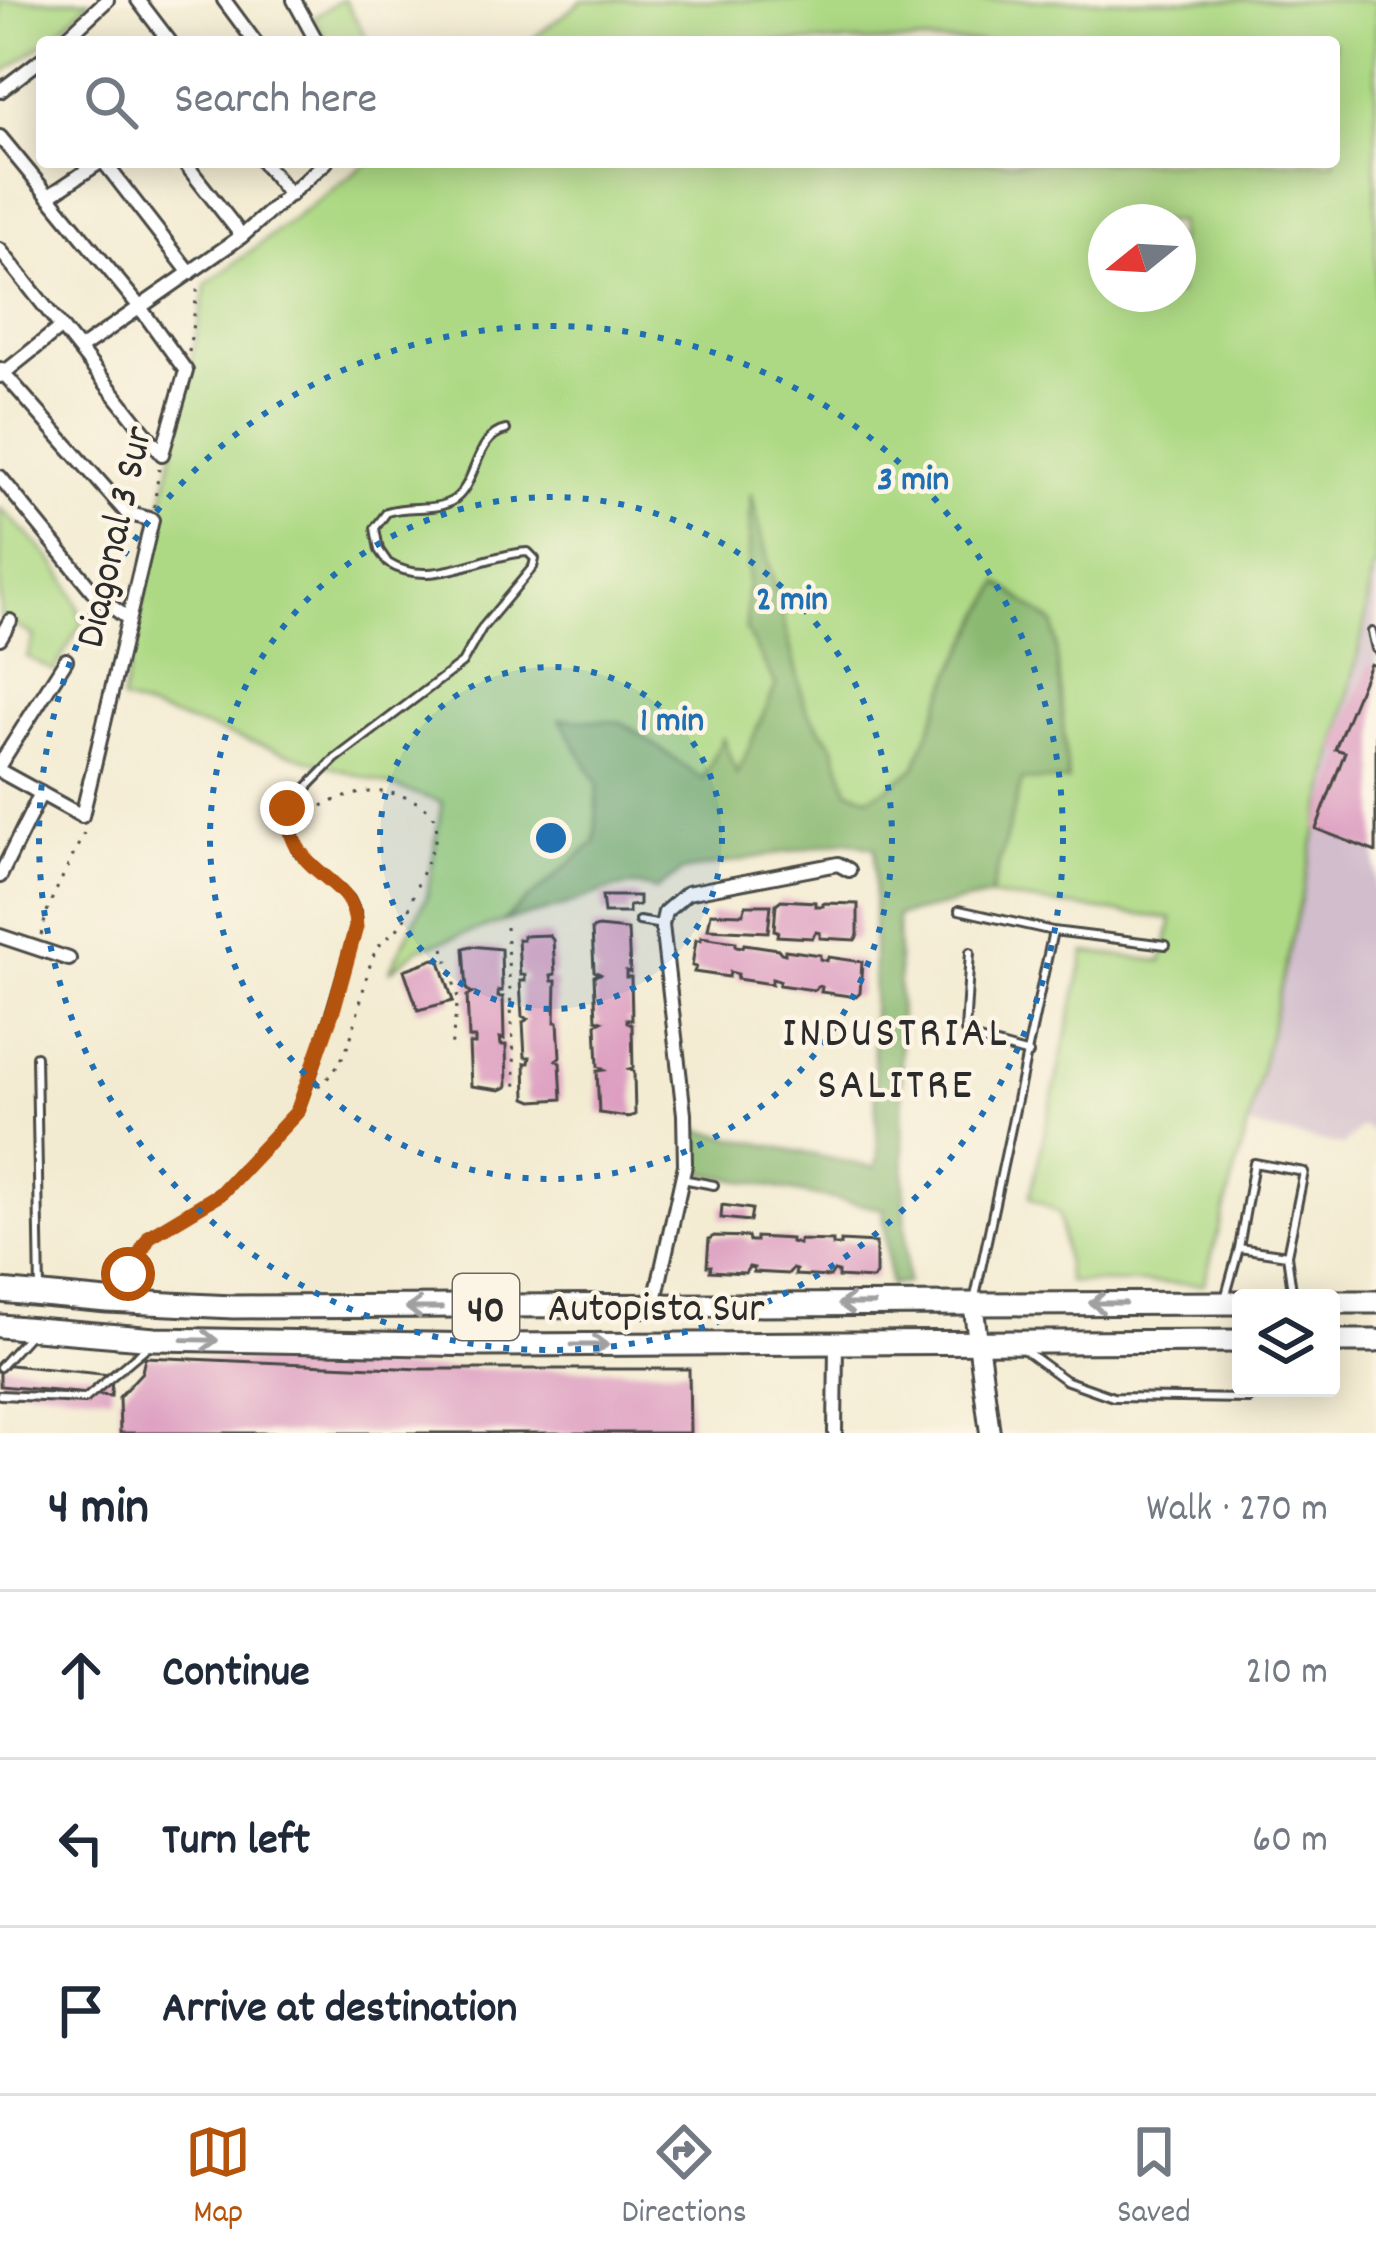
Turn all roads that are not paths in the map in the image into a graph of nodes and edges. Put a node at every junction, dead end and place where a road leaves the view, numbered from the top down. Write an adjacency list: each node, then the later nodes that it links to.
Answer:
1 (107, 0): 5 (street)
2 (138, 0): 6 (street)
3 (224, 0): 7 (street)
4 (294, 0): 8 (street)
5 (81, 36)
6 (165, 36)
7 (248, 36)
8 (314, 36)
9 (36, 64): 10 (street)
10 (30, 69): 11 (street); 12 (street)
11 (36, 76)
12 (0, 91)
13 (0, 137): 20 (street)
14 (93, 168): 20 (street)
15 (107, 168): 23 (street)
16 (189, 168): 21 (street)
17 (268, 168): 19 (street)
18 (319, 168): 19 (street)
19 (290, 195): 21 (street)
20 (49, 196): 24 (street)
21 (242, 236): 23 (street)
22 (0, 250): 25 (street)
23 (190, 273): 24 (street)
24 (139, 306): 26 (street); 26 (street, Diagonal 3 Sur)
25 (60, 328): 26 (street); 27 (street)
26 (80, 349)
27 (1, 373): 30 (street, Diagonal 3 Sur)
28 (506, 430): 62 (lane)
29 (0, 477): 30 (street)
30 (126, 617): 37 (street, Diagonal 3 Sur)
31 (10, 621): 33 (street)
32 (1372, 632): 34 (lane)
33 (0, 638)
34 (1376, 649)
35 (66, 660): 36 (street)
36 (0, 767): 37 (street)
37 (41, 794): 39 (street)
38 (849, 870): 42 (street)
39 (0, 876)
40 (959, 910): 43 (lane)
41 (639, 920): 42 (lane)
42 (662, 925): 48 (street)
43 (1053, 931): 45 (lane); 50 (lane)
44 (0, 936): 47 (street)
45 (1166, 945)
46 (970, 952): 50 (lane)
47 (69, 959)
48 (668, 972): 49 (lane); 52 (street)
49 (684, 976)
50 (1029, 1054): 65 (lane)
51 (36, 1056): 61 (lane)
52 (682, 1179): 53 (lane); 55 (street)
53 (714, 1185)
54 (662, 1209): 55 (lane)
55 (677, 1209): 67 (street)
56 (1239, 1248): 57 (lane); 57 (lane); 58 (lane)
57 (1287, 1256): 59 (lane)
58 (1234, 1289)
59 (1292, 1289)
60 (0, 1291): 61 (highway, Autopista Sur / 40)
61 (40, 1296): 62 (highway, Autopista Sur / 40)
62 (123, 1302): 67 (highway, Autopista Sur / 40, one-way to 62)
63 (1340, 1302): 64 (highway)
64 (1376, 1302)
65 (974, 1303): 66 (highway, Autopista Sur / 40, one-way to 65); 67 (highway, Autopista Sur / 40, one-way to 67); 71 (main road)
66 (1232, 1303)
67 (654, 1305)
68 (0, 1326): 69 (highway, Autopista Sur / 40)
69 (34, 1329): 70 (highway, Autopista Sur / 40); 77 (lane)
70 (155, 1339): 75 (highway, Autopista Sur / 40, one-way to 75); 78 (lane)
71 (976, 1340): 72 (highway, Autopista Sur / 40); 75 (highway, Autopista Sur / 40); 81 (main road)
72 (1011, 1341): 73 (highway, Autopista Sur / 40); 79 (lane)
73 (1232, 1341)
74 (1376, 1341): 76 (highway)
75 (836, 1342): 80 (street)
76 (1340, 1342)
77 (0, 1367)
78 (0, 1395)
79 (1252, 1397)
80 (835, 1433)
81 (990, 1433)

